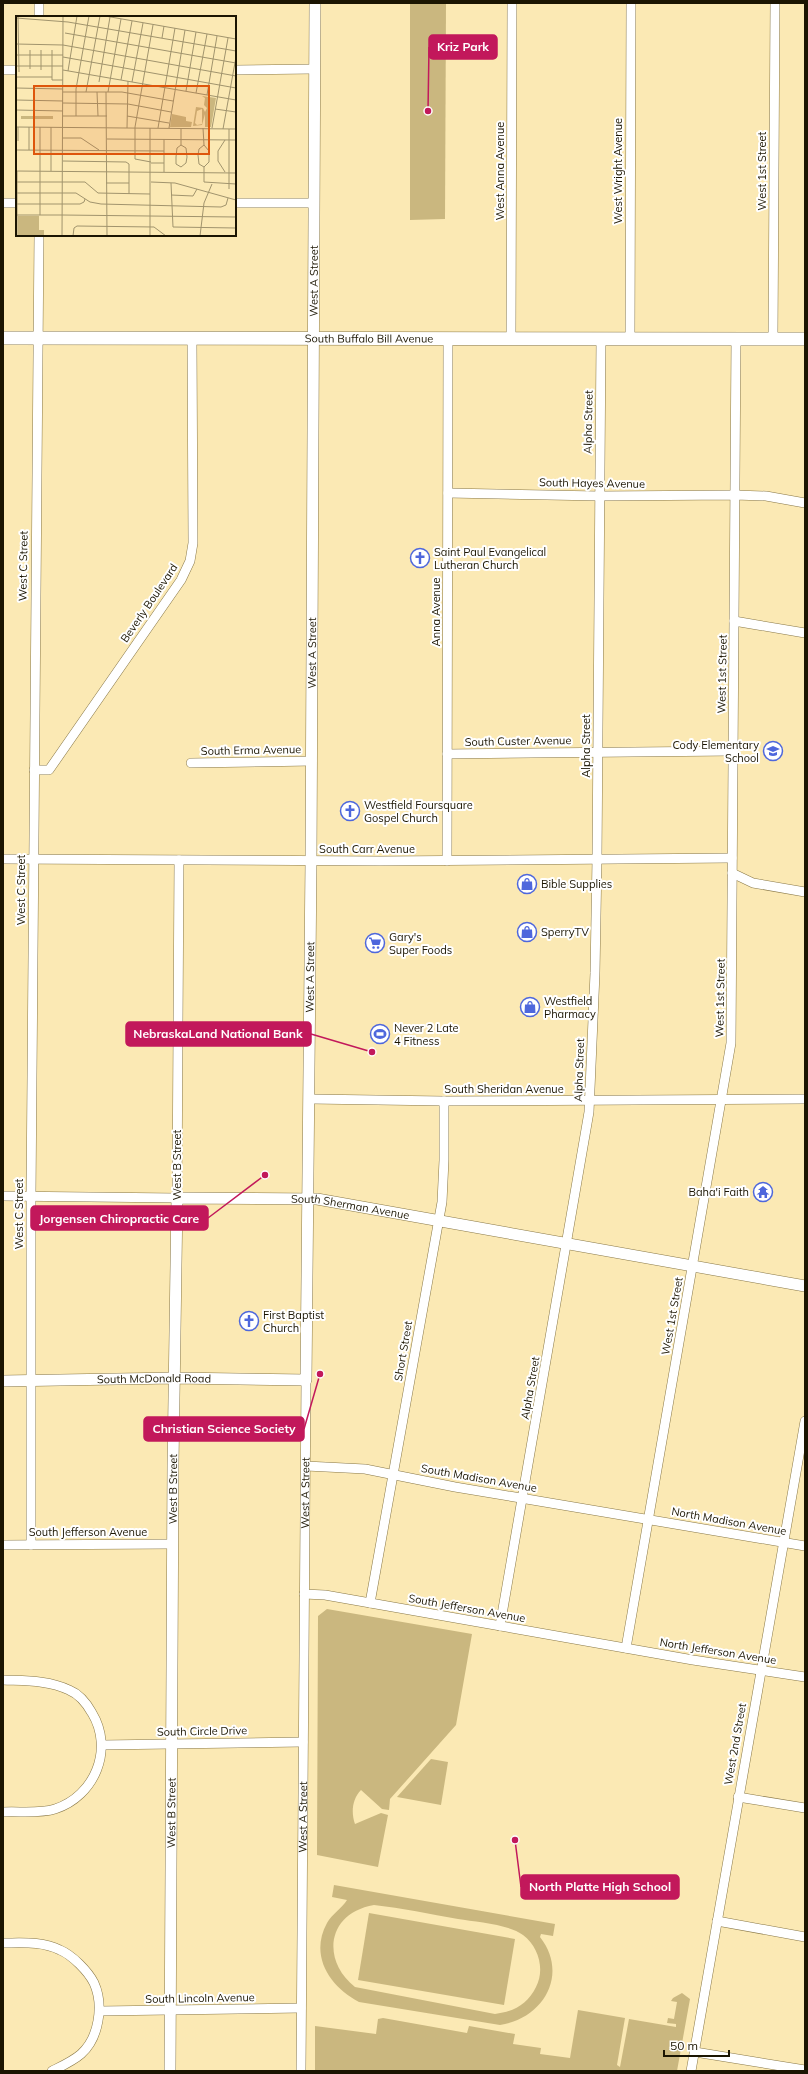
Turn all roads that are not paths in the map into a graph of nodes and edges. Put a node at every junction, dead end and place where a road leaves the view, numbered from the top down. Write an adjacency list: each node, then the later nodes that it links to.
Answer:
1 (39, 3): 6 (street)
2 (315, 3): 7 (street, West A Street)
3 (512, 3): 21 (street, West Anna Avenue)
4 (631, 3): 23 (street, West Wright Avenue)
5 (775, 3): 25 (street, West 1st Street)
6 (39, 16)
7 (314, 69): 10 (street); 14 (street, West A Street)
8 (3, 70): 9 (street)
9 (16, 70)
10 (236, 70)
11 (3, 203): 12 (street)
12 (16, 203)
13 (236, 203): 14 (street)
14 (314, 203): 19 (street, West A Street)
15 (39, 236): 17 (street, West C Street)
16 (3, 338): 17 (main road, South Buffalo Bill Avenue)
17 (39, 338): 18 (main road, South Buffalo Bill Avenue); 38 (street, West C Street)
18 (192, 338): 19 (main road, South Buffalo Bill Avenue); 38 (street, Beverly Boulevard)
19 (314, 339): 20 (main road, South Buffalo Bill Avenue); 36 (street, West A Street)
20 (448, 339): 21 (main road, South Buffalo Bill Avenue); 27 (street, Anna Avenue)
21 (511, 339): 22 (main road, South Buffalo Bill Avenue)
22 (601, 339): 23 (main road, South Buffalo Bill Avenue); 29 (street, Alpha Street)
23 (630, 339): 24 (main road, South Buffalo Bill Avenue)
24 (736, 339): 25 (main road, South Buffalo Bill Avenue); 28 (street, West 1st Street)
25 (773, 339): 26 (main road, South Buffalo Bill Avenue)
26 (805, 339)
27 (448, 493): 29 (street, South Hayes Avenue); 35 (street, Anna Avenue)
28 (735, 495): 29 (street, South Hayes Avenue); 30 (street, South Hayes Avenue); 31 (street, West 1st Street)
29 (599, 496): 33 (street, Alpha Street)
30 (805, 503)
31 (734, 621): 32 (street); 34 (street, West 1st Street)
32 (805, 633)
33 (598, 751): 34 (street, South Custer Avenue); 35 (street, South Custer Avenue); 42 (street, Alpha Street)
34 (733, 751): 39 (street, West 1st Street)
35 (447, 754): 45 (street, Anna Avenue)
36 (312, 761): 37 (street, South Erma Avenue); 44 (street, West A Street)
37 (191, 763)
38 (34, 770): 41 (street, West C Street)
39 (732, 858): 42 (street, South Carr Avenue); 46 (street, West 1st Street)
40 (3, 859): 41 (street, South Carr Avenue)
41 (34, 859): 43 (street, South Carr Avenue); 54 (street, West C Street)
42 (597, 859): 45 (street, South Carr Avenue); 51 (street, Alpha Street)
43 (179, 860): 44 (street, South Carr Avenue); 55 (street, West B Street)
44 (311, 861): 45 (street, South Carr Avenue); 48 (street, West A Street)
45 (447, 861)
46 (732, 873): 47 (street); 49 (street, West 1st Street)
47 (805, 892)
48 (310, 1099): 52 (street, South Sheridan Avenue); 56 (street, West A Street)
49 (722, 1099): 50 (street, South Sheridan Avenue); 51 (street, South Sheridan Avenue); 59 (street, West 1st Street)
50 (805, 1099)
51 (590, 1100): 52 (street, South Sheridan Avenue); 58 (street, Alpha Street)
52 (444, 1101): 57 (street, Short Street)
53 (3, 1196): 54 (street, South Sherman Avenue)
54 (31, 1197): 55 (street, South Sherman Avenue); 64 (street, West C Street)
55 (177, 1198): 56 (street, South Sherman Avenue); 61 (street, West B Street)
56 (309, 1199): 57 (street, South Sherman Avenue); 62 (street, West A Street)
57 (438, 1221): 58 (street, South Sherman Avenue); 67 (street, Short Street)
58 (567, 1244): 59 (street, South Sherman Avenue); 68 (street, Alpha Street)
59 (692, 1265): 60 (street, South Sherman Avenue); 69 (street, West 1st Street)
60 (805, 1286)
61 (174, 1378): 62 (street, South McDonald Road); 64 (street, South McDonald Road); 71 (street, West B Street)
62 (306, 1380): 66 (street, West A Street)
63 (3, 1381): 64 (street, South McDonald Road)
64 (30, 1381): 73 (street, West C Street)
65 (805, 1421): 70 (street, West 2nd Street)
66 (306, 1466): 67 (street, South Madison Avenue); 75 (street, West A Street)
67 (393, 1475): 68 (street, South Madison Avenue); 76 (street, Short Street)
68 (523, 1498): 69 (street, South Madison Avenue); 77 (street, Alpha Street)
69 (649, 1519): 70 (street, North Madison Avenue); 78 (street, West 1st Street)
70 (783, 1542): 74 (street, North Madison Avenue); 79 (street, West 2nd Street)
71 (173, 1544): 73 (street, South Jefferson Avenue); 83 (street, West B Street)
72 (3, 1545): 73 (street, South Jefferson Avenue)
73 (31, 1545)
74 (805, 1546)
75 (304, 1594): 76 (street, South Jefferson Avenue); 82 (street, West A Street)
76 (370, 1603): 77 (street, South Jefferson Avenue)
77 (500, 1626): 78 (street, South Jefferson Avenue)
78 (626, 1648): 79 (street, North Jefferson Avenue)
79 (760, 1670): 80 (street, North Jefferson Avenue); 85 (street, West 2nd Street)
80 (805, 1677)
81 (3, 1680): 84 (street)
82 (303, 1742): 83 (street, South Circle Drive); 91 (street, West A Street)
83 (173, 1744): 84 (street, South Circle Drive); 92 (street, West B Street)
84 (102, 1745): 87 (street)
85 (738, 1797): 86 (street); 88 (street, West 2nd Street)
86 (805, 1808)
87 (3, 1812)
88 (717, 1921): 89 (street); 94 (street, West 2nd Street)
89 (805, 1937)
90 (3, 1943): 93 (street)
91 (301, 2008): 92 (street, South Lincoln Avenue); 98 (street, West A Street)
92 (170, 2010): 93 (street, South Lincoln Avenue); 97 (street, West B Street)
93 (100, 2011): 96 (street)
94 (694, 2052): 95 (street); 99 (street, West 2nd Street)
95 (805, 2070)
96 (52, 2071)
97 (170, 2071)
98 (301, 2071)
99 (691, 2071)

